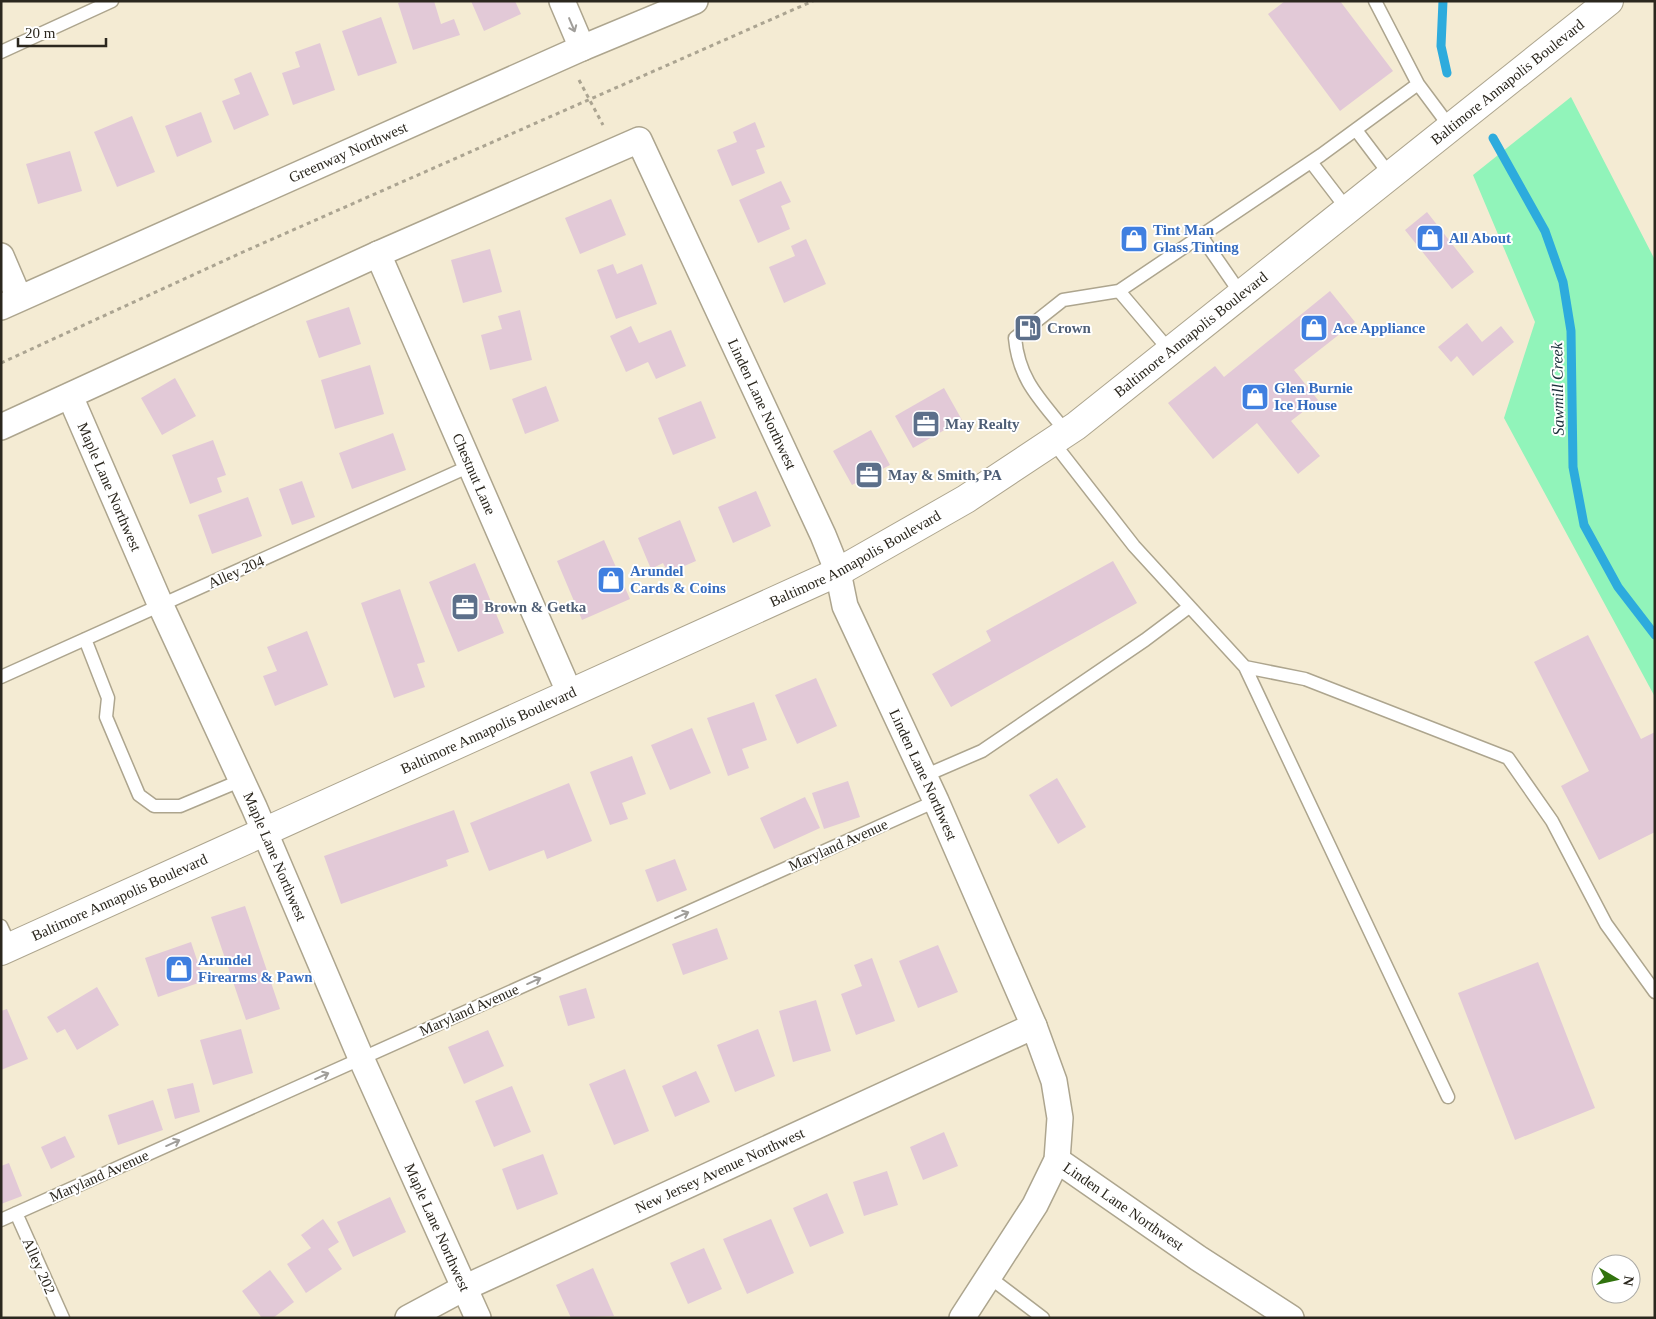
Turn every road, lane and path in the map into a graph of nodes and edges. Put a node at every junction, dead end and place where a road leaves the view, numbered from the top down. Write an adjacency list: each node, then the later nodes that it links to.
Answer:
1 (112, 1): 8 (lane)
2 (562, 1): 7 (street, one-way to 7)
3 (695, 1): 7 (street, Greenway Northwest)
4 (813, 1): 10 (path)
5 (1375, 1): 9 (lane)
6 (1609, 1): 11 (main road, Baltimore Annapolis Boulevard)
7 (574, 51): 10 (path); 22 (street, Greenway Northwest)
8 (1, 52)
9 (1418, 84): 11 (lane); 12 (lane)
10 (590, 99): 13 (path); 24 (path)
11 (1450, 127): 15 (main road, Baltimore Annapolis Boulevard)
12 (1356, 130): 14 (lane); 15 (lane)
13 (615, 151): 18 (street); 29 (street, Linden Lane Northwest)
14 (1310, 162): 16 (lane); 17 (lane)
15 (1390, 175): 16 (main road, Baltimore Annapolis Boulevard)
16 (1347, 209): 21 (main road, Baltimore Annapolis Boulevard)
17 (1201, 236): 20 (lane); 21 (lane)
18 (378, 254): 25 (street); 28 (street, Chestnut Lane)
19 (1, 256): 22 (street)
20 (1120, 291): 23 (lane); 27 (lane)
21 (1241, 294): 23 (main road, Baltimore Annapolis Boulevard)
22 (10, 302)
23 (1170, 351): 27 (main road, Baltimore Annapolis Boulevard)
24 (1, 363)
25 (70, 396): 26 (street); 30 (street, Maple Lane Northwest)
26 (1, 427)
27 (1060, 437): 29 (main road, Baltimore Annapolis Boulevard); 31 (lane)
28 (470, 466): 30 (lane, Alley 204); 35 (street, Chestnut Lane)
29 (838, 572): 35 (main road, Baltimore Annapolis Boulevard); 36 (street, Linden Lane Northwest)
30 (161, 606): 32 (lane, Alley 204); 37 (street, Maple Lane Northwest)
31 (1189, 607): 33 (lane); 36 (lane)
32 (86, 639): 34 (lane, Alley 204); 37 (lane)
33 (1245, 667): 41 (lane); 44 (lane)
34 (1, 677)
35 (570, 694): 39 (main road, Baltimore Annapolis Boulevard)
36 (924, 776): 38 (street, Linden Lane Northwest)
37 (242, 780): 39 (street, Maple Lane Northwest)
38 (936, 801): 42 (street, Linden Lane Northwest); 43 (lane, Maryland Avenue, one-way to 38)
39 (265, 833): 40 (main road, Baltimore Annapolis Boulevard); 43 (street, Maple Lane Northwest)
40 (4, 941)
41 (1655, 992)
42 (1034, 1026): 45 (street, Linden Lane Northwest); 49 (street, New Jersey Avenue Northwest)
43 (361, 1058): 46 (lane, Maryland Avenue, one-way to 43); 49 (street, Maple Lane Northwest)
44 (1448, 1097)
45 (1057, 1160): 48 (street); 55 (street, Linden Lane Northwest)
46 (16, 1214): 47 (lane, Maryland Avenue); 50 (lane, Alley 202)
47 (1, 1220)
48 (989, 1277): 53 (street); 54 (lane)
49 (464, 1288): 51 (street, New Jersey Avenue Northwest); 52 (street, Maple Lane Northwest)
50 (63, 1318)
51 (408, 1318)
52 (478, 1318)
53 (962, 1318)
54 (1043, 1318)
55 (1291, 1318)

